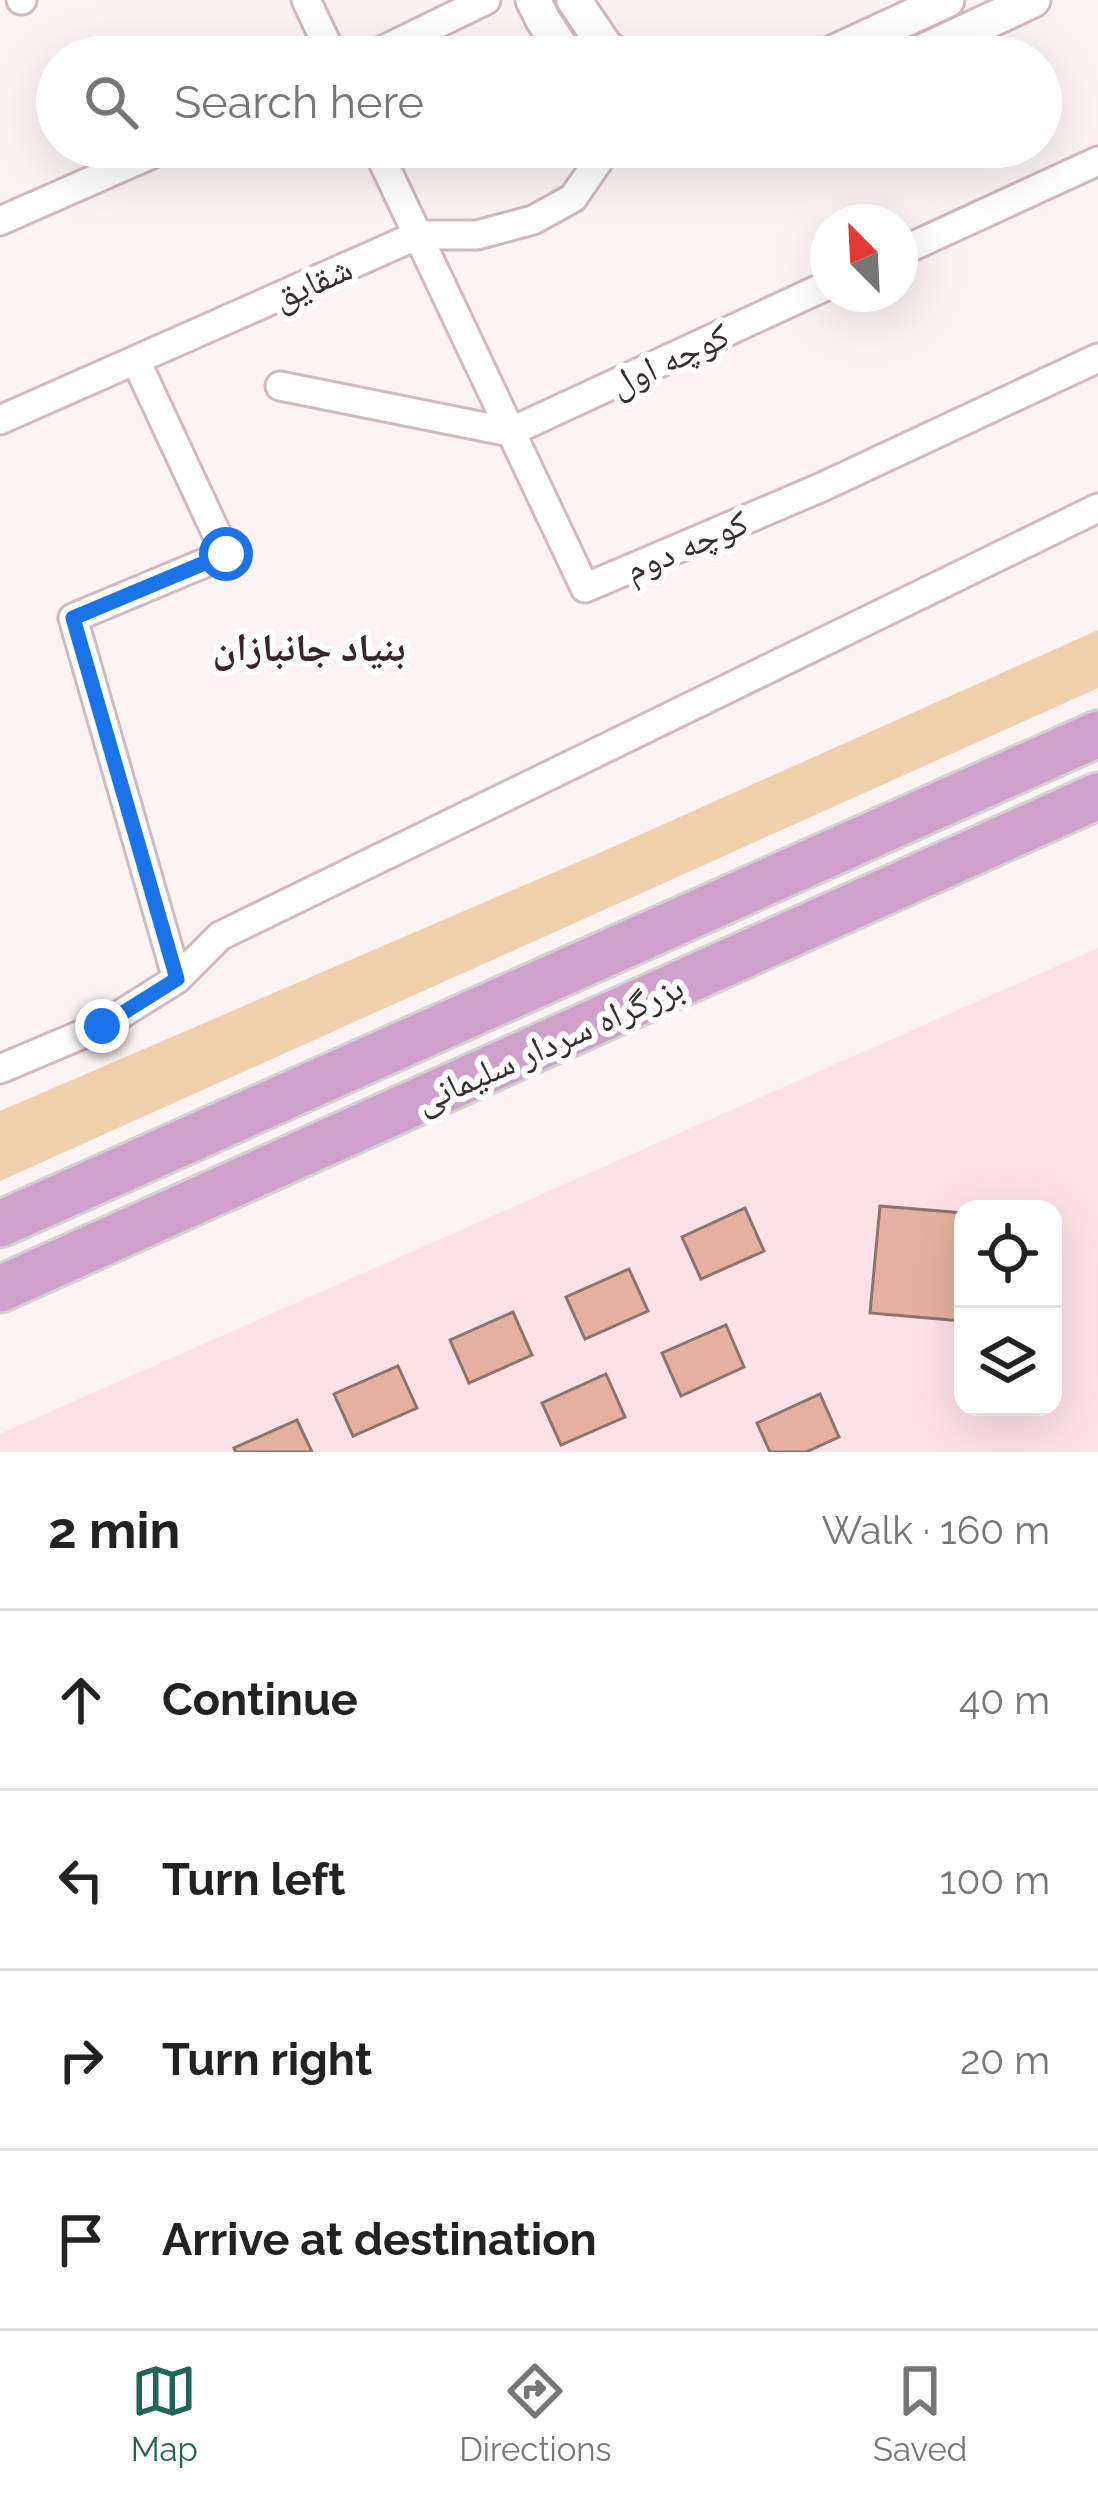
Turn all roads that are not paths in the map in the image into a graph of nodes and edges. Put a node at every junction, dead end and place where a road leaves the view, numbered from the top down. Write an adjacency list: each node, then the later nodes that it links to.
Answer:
1 (306, 0): 7 (street)
2 (486, 0): 8 (street)
3 (533, 0): 9 (street)
4 (574, 0): 10 (street)
5 (947, 0): 11 (street)
6 (1033, 0): 12 (street)
7 (322, 36)
8 (412, 36)
9 (553, 36)
10 (598, 36)
11 (869, 36)
12 (956, 36)
13 (1098, 161): 19 (street)
14 (120, 168): 17 (street)
15 (386, 168): 18 (street, کوچه دوم)
16 (594, 168): 18 (street, شقایق)
17 (0, 221)
18 (418, 235): 22 (street, شقایق); 25 (street, کوچه دوم)
19 (918, 244)
20 (810, 293): 25 (street, کوچه اول)
21 (1098, 358): 25 (street, کوچه دوم)
22 (136, 361): 24 (street, شقایق); 29 (street)
23 (280, 386): 25 (street)
24 (0, 420)
25 (510, 432)
26 (1098, 508): 29 (street)
27 (1098, 734): 31 (highway, بزرگراه سردار سلیمانی)
28 (1098, 796): 32 (highway, بزرگراه سردار سلیمانی)
29 (177, 979): 30 (street)
30 (0, 1070)
31 (0, 1224)
32 (0, 1289)

